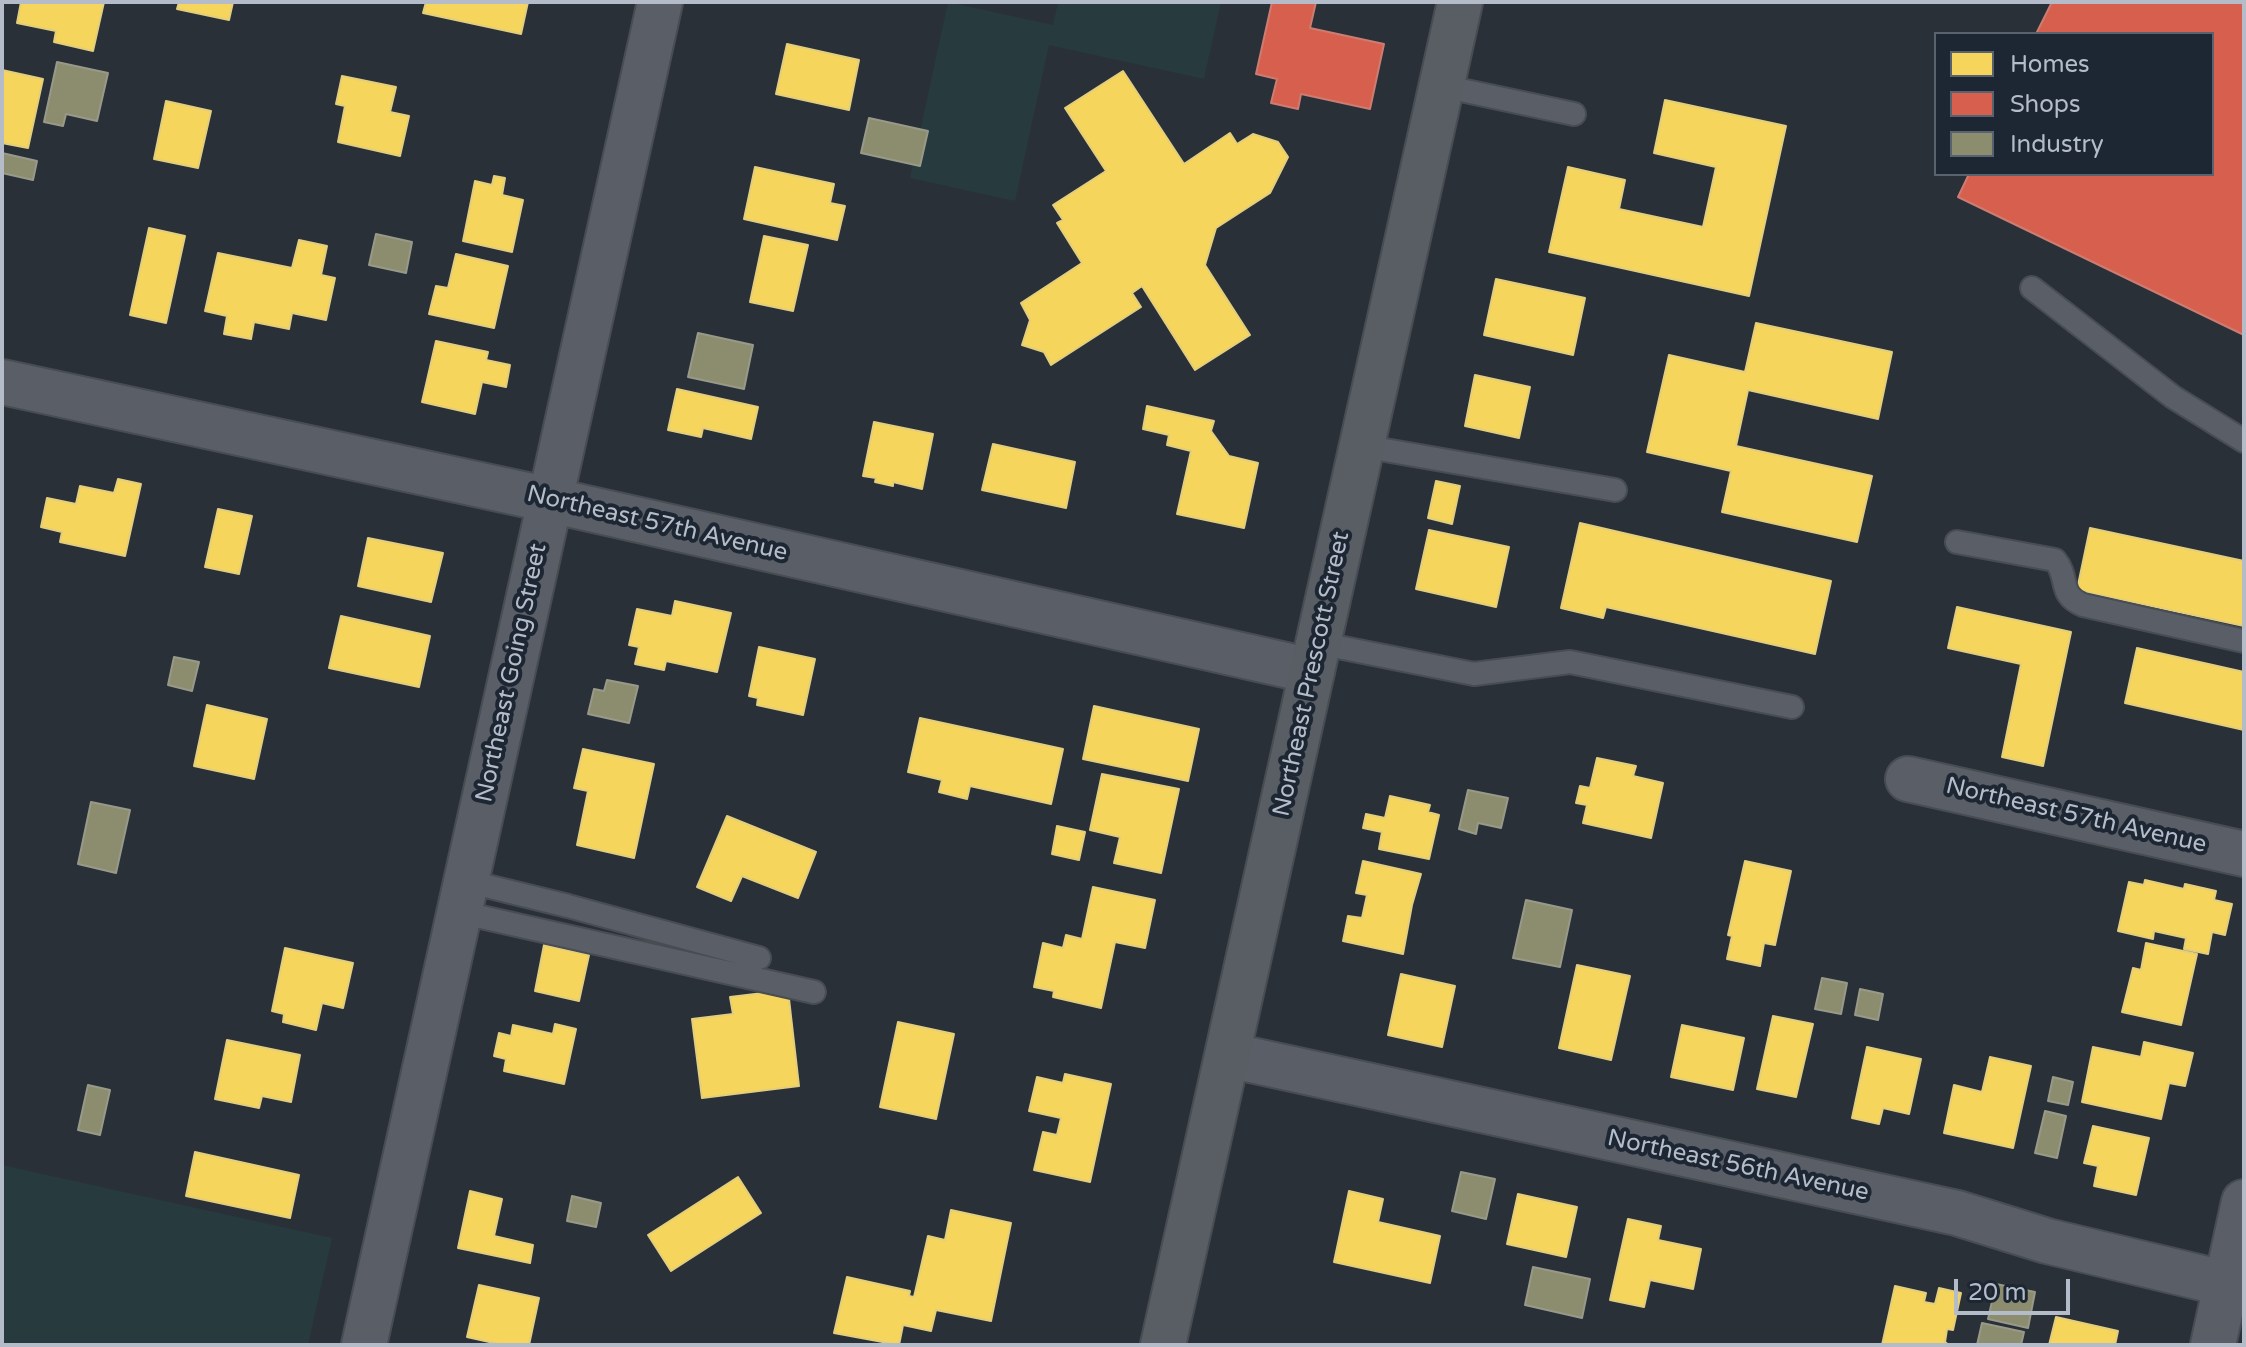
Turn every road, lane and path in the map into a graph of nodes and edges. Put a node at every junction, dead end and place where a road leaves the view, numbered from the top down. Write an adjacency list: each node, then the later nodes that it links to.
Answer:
1 (660, 2): 10 (street, Northeast Going Street)
2 (1460, 2): 3 (street, Northeast Prescott Street)
3 (1442, 86): 4 (lane); 8 (street, Northeast Prescott Street)
4 (1574, 114)
5 (2032, 288): 7 (lane)
6 (2, 382): 10 (street, Northeast 57th Avenue)
7 (2244, 441)
8 (1362, 446): 9 (lane); 13 (street, Northeast Prescott Street)
9 (1615, 490)
10 (550, 500): 13 (street, Northeast 57th Avenue); 17 (street, Northeast Going Street)
11 (1957, 542): 12 (lane)
12 (2244, 641)
13 (1315, 657): 14 (lane); 20 (street, Northeast Prescott Street)
14 (1792, 707)
15 (1908, 779): 16 (street, Northeast 57th Avenue)
16 (2244, 854)
17 (462, 896): 18 (lane); 19 (lane); 23 (street, Northeast Going Street)
18 (759, 958)
19 (814, 992)
20 (1228, 1055): 22 (street, Northeast 56th Avenue); 24 (street, Northeast Prescott Street)
21 (2244, 1202): 22 (street)
22 (2235, 1286): 25 (street)
23 (364, 1345)
24 (1163, 1345)
25 (2213, 1345)

